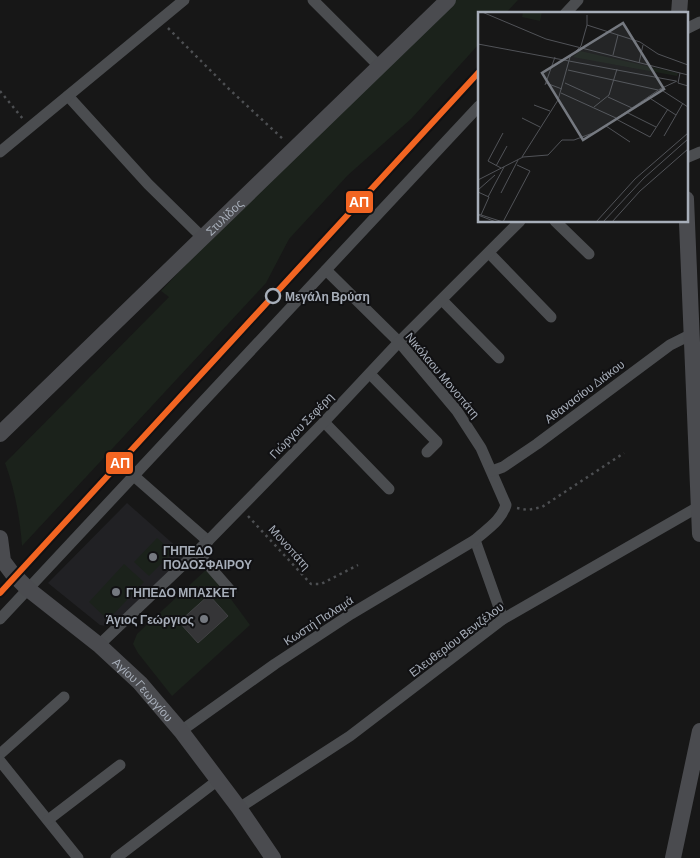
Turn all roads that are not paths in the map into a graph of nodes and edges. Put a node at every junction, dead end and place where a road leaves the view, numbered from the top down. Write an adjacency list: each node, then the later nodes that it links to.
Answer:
1 (184, 0): 9 (street)
2 (313, 0): 8 (street)
3 (448, 0): 8 (street, Στυλίδος)
4 (578, 0): 5 (street)
5 (567, 12)
6 (700, 22): 7 (street)
7 (688, 27)
8 (380, 67): 17 (street, Στυλίδος)
9 (68, 96): 11 (street); 17 (street)
10 (478, 107): 20 (street)
11 (0, 152)
12 (700, 152): 13 (street)
13 (688, 157)
14 (519, 222): 18 (street, Γιώργου Σεφέρη)
15 (556, 222): 19 (street)
16 (687, 222): 23 (street)
17 (203, 238): 29 (street, Στυλίδος)
18 (489, 253): 21 (street, Γιώργου Σεφέρη); 22 (street)
19 (589, 254)
20 (326, 270): 24 (street, Νικόλαου Μονοπάτη); 32 (street)
21 (442, 300): 24 (street, Γιώργου Σεφέρη); 25 (street)
22 (551, 317)
23 (692, 334): 27 (street); 31 (street, Αθανασίου Διάκου)
24 (399, 342): 26 (street, Γιώργου Σεφέρη); 31 (street, Νικόλαου Μονοπάτη)
25 (499, 358)
26 (370, 374): 28 (street, Γιώργου Σεφέρη); 30 (street)
27 (698, 397): 34 (street)
28 (324, 422): 33 (street); 38 (street, Γιώργου Σεφέρη)
29 (0, 434)
30 (427, 452)
31 (492, 471): 37 (street, Νικόλαου Μονοπάτη)
32 (134, 476): 38 (street); 40 (street)
33 (389, 489)
34 (699, 511): 35 (street); 43 (street, Ελευθερίου Βενιζέλου)
35 (700, 534)
36 (0, 538): 40 (street, Αγίου Γεωργίου)
37 (475, 540): 43 (street); 47 (street, Κωστή Παλαμά)
38 (208, 541): 39 (street, Γιώργου Σεφέρη)
39 (197, 552): 41 (street); 44 (street, Γιώργου Σεφέρη)
40 (28, 589): 42 (street); 44 (street, Αγίου Γεωργίου)
41 (231, 590)
42 (0, 619)
43 (503, 619): 52 (street, Ελευθερίου Βενιζέλου)
44 (99, 645): 47 (street, Αγίου Γεωργίου)
45 (64, 697): 48 (street)
46 (700, 731): 57 (street)
47 (181, 732): 51 (street, Αγίου Γεωργίου)
48 (0, 754)
49 (0, 761): 53 (street)
50 (120, 765): 53 (street)
51 (218, 780): 52 (street, Αγίου Γεωργίου); 55 (street)
52 (239, 808): 56 (street, Αγίου Γεωργίου)
53 (48, 820): 54 (street)
54 (78, 858)
55 (116, 858)
56 (273, 858)
57 (673, 858)

